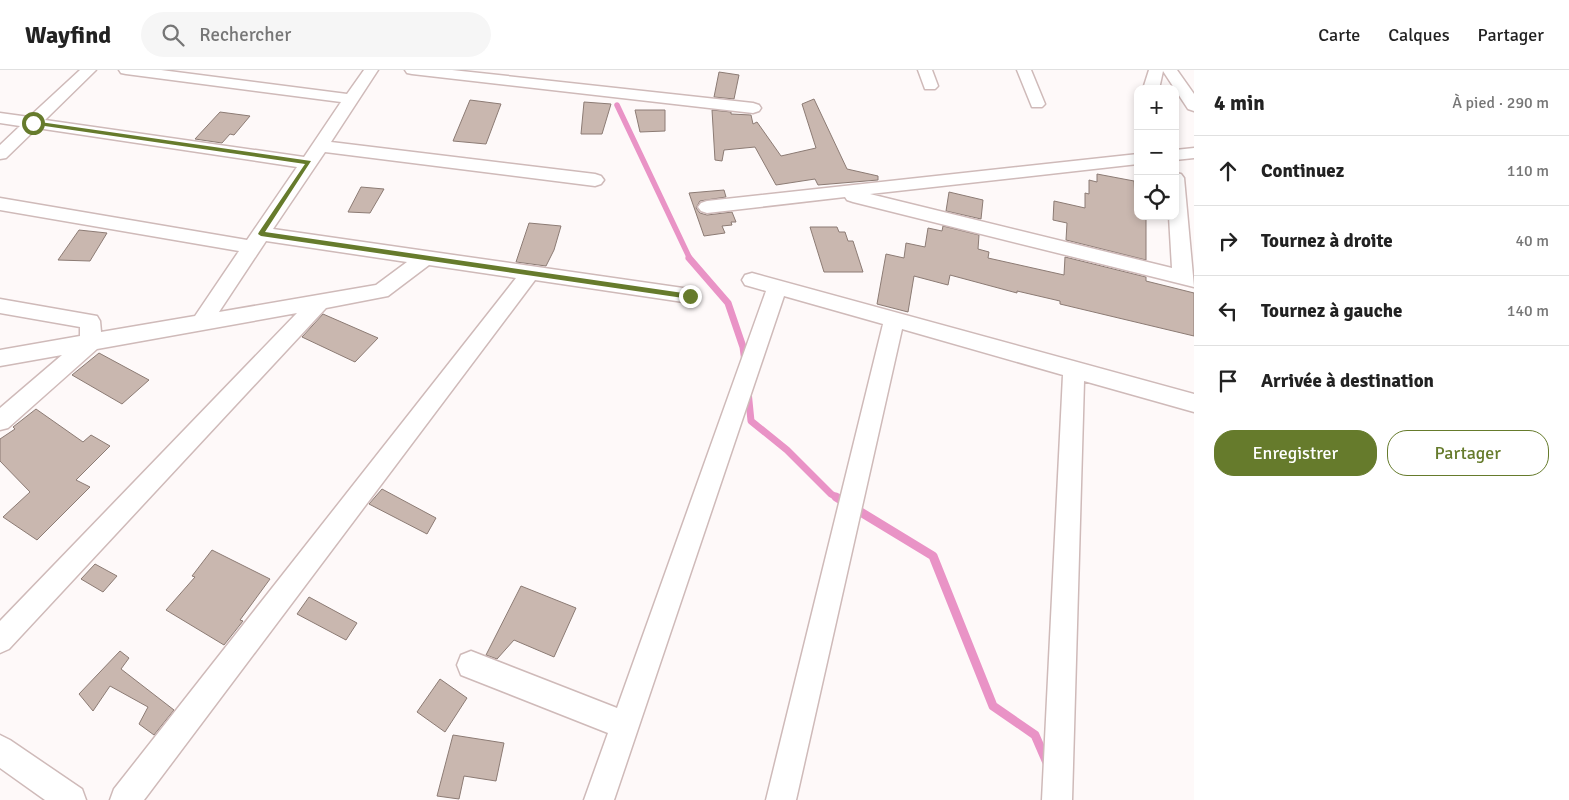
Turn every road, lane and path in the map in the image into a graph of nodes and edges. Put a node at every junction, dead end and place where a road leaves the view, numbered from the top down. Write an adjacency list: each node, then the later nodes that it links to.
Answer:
1 (88, 70): 18 (street)
2 (126, 70): 13 (street)
3 (371, 70): 13 (street)
4 (412, 70): 12 (street)
5 (565, 70): 12 (street)
6 (926, 70): 11 (street)
7 (1024, 70): 14 (street)
8 (1156, 70): 10 (street)
9 (1170, 70): 15 (street)
10 (1152, 85)
11 (930, 86)
12 (553, 87): 16 (street)
13 (352, 99): 19 (street)
14 (1037, 104)
15 (1194, 106)
16 (753, 108)
17 (0, 118): 18 (street)
18 (33, 123): 21 (street); 24 (street)
19 (320, 146): 24 (street); 25 (street)
20 (1194, 153): 22 (street)
21 (0, 154)
22 (1179, 155)
23 (1134, 159): 26 (street)
24 (309, 163): 30 (street)
25 (595, 180)
26 (838, 192): 28 (street); 33 (street)
27 (0, 204): 30 (street)
28 (707, 207)
29 (1179, 209): 33 (street)
30 (256, 240): 31 (street); 40 (street)
31 (425, 258): 32 (street); 37 (street)
32 (530, 273): 36 (street); 51 (street)
33 (1188, 279)
34 (752, 280): 35 (street)
35 (777, 286): 39 (street); 48 (street)
36 (690, 296)
37 (320, 302): 40 (street); 46 (street)
38 (0, 306): 41 (street)
39 (894, 319): 43 (street); 53 (street)
40 (201, 323): 41 (street)
41 (91, 342): 42 (street); 45 (street)
42 (0, 358)
43 (1074, 369): 44 (street); 54 (street)
44 (1194, 403)
45 (0, 421)
46 (0, 640)
47 (471, 665): 48 (street)
48 (625, 726): 52 (street)
49 (0, 750): 50 (street)
50 (71, 800)
51 (125, 800)
52 (599, 800)
53 (780, 800)
54 (1057, 800)

